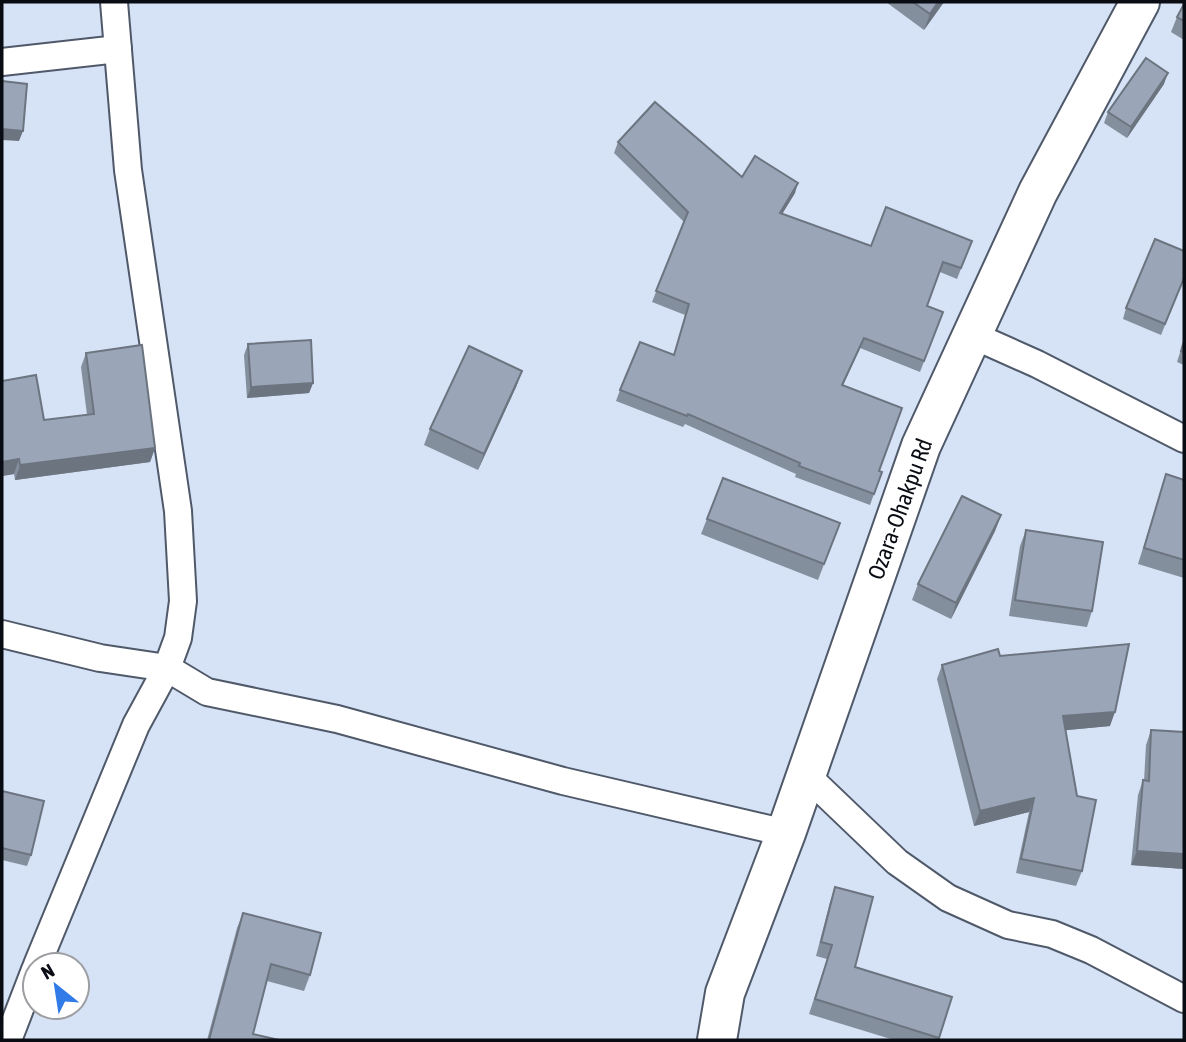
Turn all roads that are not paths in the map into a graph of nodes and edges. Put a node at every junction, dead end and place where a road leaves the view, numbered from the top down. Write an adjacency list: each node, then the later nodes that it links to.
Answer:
1 (114, 2): 3 (street)
2 (1140, 2): 5 (main road, Ozara-Ohakpu Rd)
3 (118, 49): 4 (street); 8 (street)
4 (2, 62)
5 (972, 335): 6 (street); 9 (main road, Ozara-Ohakpu Rd)
6 (1184, 439)
7 (2, 634): 8 (street)
8 (167, 668): 10 (street); 11 (street)
9 (805, 774): 10 (main road, Ozara-Ohakpu Rd); 12 (street)
10 (786, 833): 15 (main road, Ozara-Ohakpu Rd)
11 (43, 951)
12 (1184, 999)
13 (21, 1006): 14 (street)
14 (8, 1040)
15 (717, 1040)

